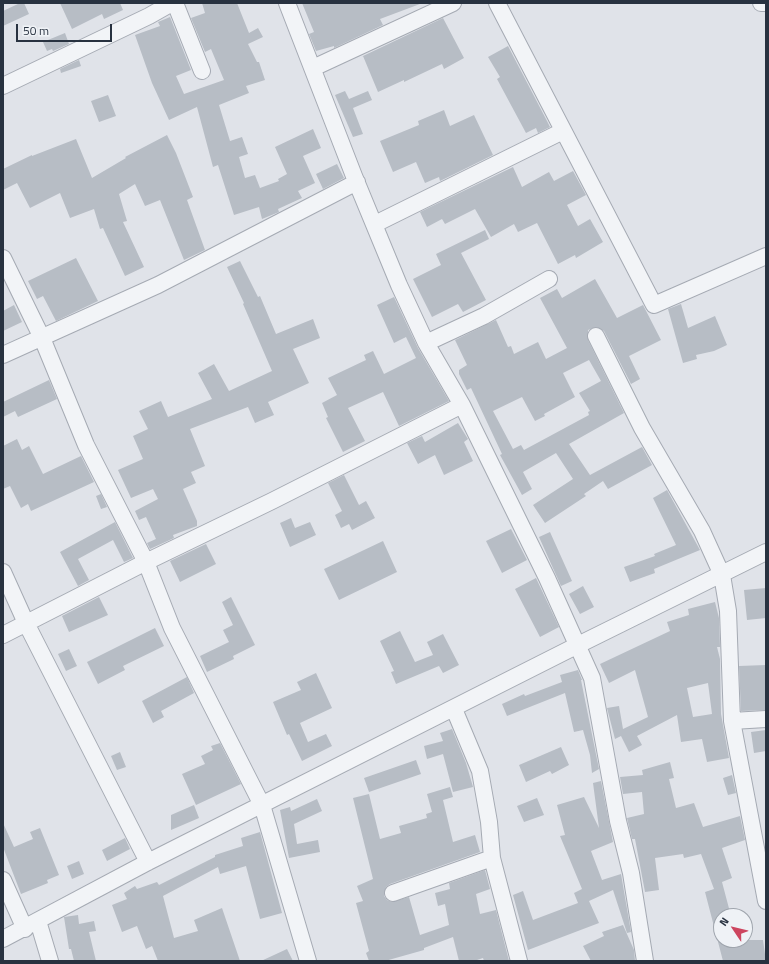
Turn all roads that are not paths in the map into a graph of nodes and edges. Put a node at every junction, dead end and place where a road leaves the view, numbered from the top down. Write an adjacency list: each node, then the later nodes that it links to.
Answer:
1 (174, 3): 8 (street); 9 (street)
2 (288, 3): 7 (street)
3 (761, 3): 4 (street)
4 (765, 3)
5 (501, 4): 10 (street)
6 (445, 5): 7 (street)
7 (313, 68): 11 (street)
8 (202, 70)
9 (3, 86)
10 (564, 131): 12 (street); 13 (street)
11 (357, 182): 12 (street); 17 (street)
12 (375, 224): 18 (street)
13 (766, 256)
14 (3, 258): 17 (street)
15 (548, 279): 18 (street)
16 (596, 336): 24 (street)
17 (42, 338): 19 (street); 22 (street)
18 (426, 343): 20 (street)
19 (3, 355)
20 (462, 405): 22 (street); 27 (street)
21 (766, 552): 24 (street)
22 (146, 562): 25 (street); 31 (street)
23 (3, 572): 25 (street)
24 (722, 575): 27 (street); 30 (street)
25 (26, 623): 26 (street); 33 (street)
26 (3, 635)
27 (576, 646): 28 (street); 42 (street)
28 (454, 709): 31 (street); 32 (street)
29 (766, 720): 30 (street)
30 (732, 721): 36 (street)
31 (262, 805): 33 (street); 40 (street)
32 (492, 858): 35 (street); 41 (street)
33 (148, 862): 37 (street)
34 (3, 880): 37 (street)
35 (393, 893)
36 (766, 901)
37 (31, 925): 38 (street); 39 (street)
38 (3, 939)
39 (50, 961)
40 (308, 961)
41 (519, 961)
42 (645, 961)

